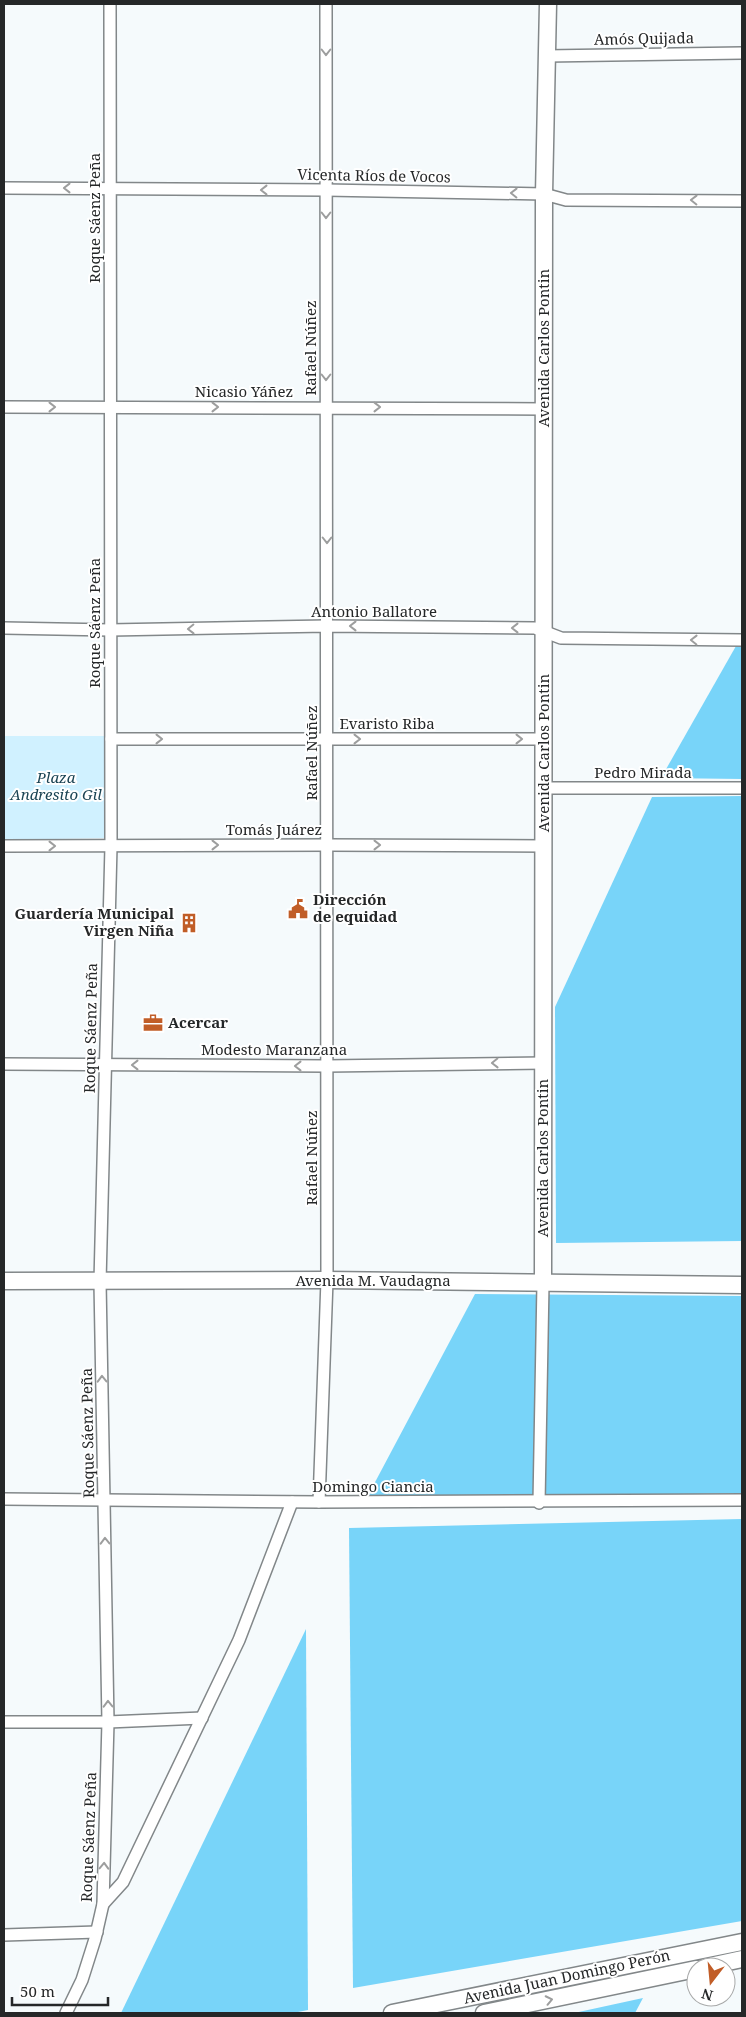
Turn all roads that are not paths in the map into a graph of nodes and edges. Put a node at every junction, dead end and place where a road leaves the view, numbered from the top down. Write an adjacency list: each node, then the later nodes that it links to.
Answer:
1 (110, 4): 7 (street, Roque Sáenz Peña)
2 (326, 4): 8 (street, Rafael Núñez, one-way to 8)
3 (548, 4): 5 (main road, Avenida Carlos Pontin)
4 (742, 53): 5 (street, Amós Quijada)
5 (546, 56): 9 (main road, Avenida Carlos Pontin)
6 (4, 188): 7 (street, Vicenta Ríos de Vocos, one-way to 6)
7 (110, 189): 8 (street, Vicenta Ríos de Vocos, one-way to 7); 12 (street, Roque Sáenz Peña)
8 (326, 190): 9 (street, Vicenta Ríos de Vocos, one-way to 8); 13 (street, Rafael Núñez, one-way to 13)
9 (544, 194): 10 (street, Vicenta Ríos de Vocos, one-way to 9); 14 (main road, Avenida Carlos Pontin)
10 (742, 201)
11 (4, 407): 12 (street, Nicasio Yáñez, one-way to 12)
12 (110, 407): 13 (street, Nicasio Yáñez, one-way to 13); 17 (street, Roque Sáenz Peña)
13 (326, 407): 14 (street, Nicasio Yáñez, one-way to 14); 15 (street, Rafael Núñez, one-way to 15)
14 (544, 409): 18 (main road, Avenida Carlos Pontin)
15 (327, 626): 17 (street, Antonio Ballatore, one-way to 17); 18 (street, Antonio Ballatore, one-way to 15); 21 (street, Rafael Núñez)
16 (4, 628): 17 (street, Antonio Ballatore)
17 (110, 630): 20 (street, Roque Sáenz Peña)
18 (543, 632): 19 (street, Antonio Ballatore, one-way to 18); 22 (main road, Avenida Carlos Pontin)
19 (742, 640)
20 (111, 739): 21 (street, Evaristo Riba, one-way to 21); 27 (street, Roque Sáenz Peña)
21 (327, 739): 22 (street, Evaristo Riba, one-way to 22); 25 (street, Rafael Núñez)
22 (543, 739): 23 (main road, Avenida Carlos Pontin)
23 (544, 788): 24 (street, Pedro Mirada); 28 (main road, Avenida Carlos Pontin)
24 (742, 788)
25 (328, 845): 27 (street, Tomás Juárez, one-way to 25); 28 (street, Tomás Juárez, one-way to 28); 32 (street, Rafael Núñez)
26 (4, 846): 27 (street, Tomás Juárez, one-way to 27)
27 (111, 846): 31 (street, Roque Sáenz Peña)
28 (545, 846): 29 (main road, Avenida Carlos Pontin)
29 (544, 1063): 32 (street, Modesto Maranzana, one-way to 32); 36 (main road, Avenida Carlos Pontin)
30 (4, 1064): 31 (street, Modesto Maranzana)
31 (106, 1064): 32 (street, Modesto Maranzana, one-way to 31); 35 (street, Roque Sáenz Peña)
32 (327, 1066): 33 (street, Rafael Núñez)
33 (327, 1280): 35 (main road, Avenida M. Vaudagna); 36 (main road, Avenida M. Vaudagna); 42 (street, Rafael Núñez)
34 (4, 1281): 35 (main road, Avenida M. Vaudagna)
35 (100, 1282): 39 (street, Roque Sáenz Peña, one-way to 35)
36 (543, 1283): 37 (main road, Avenida M. Vaudagna); 43 (street, Avenida Carlos Pontin)
37 (742, 1285)
38 (4, 1499): 39 (street, Domingo Ciancia)
39 (104, 1499): 41 (street, Domingo Ciancia); 46 (street, Roque Sáenz Peña, one-way to 39)
40 (742, 1500): 43 (street, Domingo Ciancia)
41 (292, 1502): 42 (street, Domingo Ciancia); 44 (street)
42 (319, 1502): 43 (street, Domingo Ciancia)
43 (540, 1503)
44 (202, 1718): 46 (street); 47 (street)
45 (4, 1722): 46 (street)
46 (108, 1722): 47 (street, Roque Sáenz Peña, one-way to 46)
47 (103, 1904): 48 (street, Roque Sáenz Peña)
48 (97, 1932): 49 (street); 52 (street, Roque Sáenz Peña)
49 (4, 1935)
50 (742, 1942): 53 (main road, Avenida Juan Domingo Perón)
51 (686, 1971): 54 (main road, Avenida Juan Domingo Perón, one-way to 51)
52 (66, 2013)
53 (392, 2013)
54 (484, 2013)

